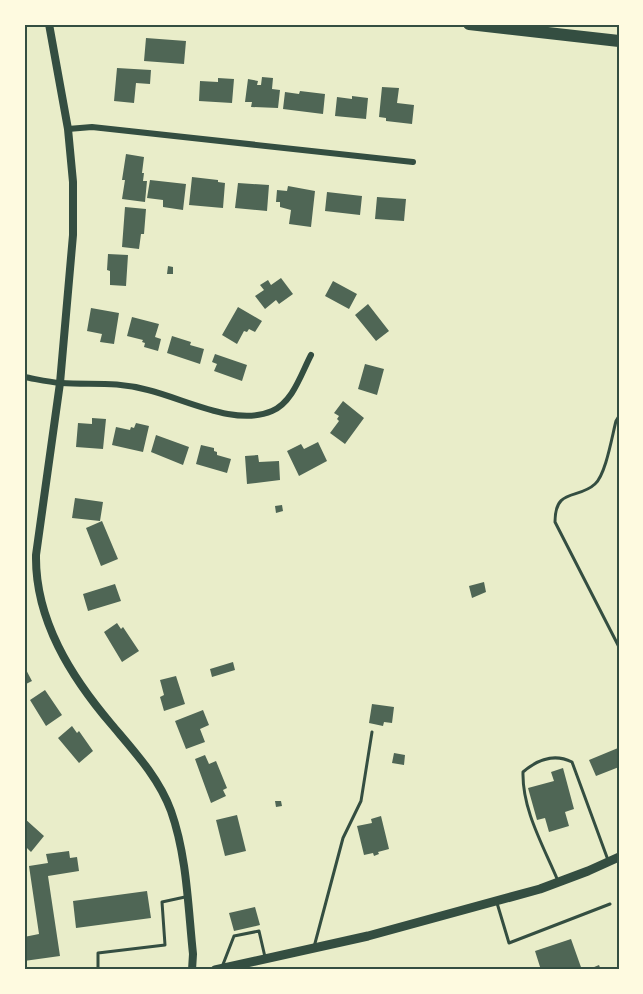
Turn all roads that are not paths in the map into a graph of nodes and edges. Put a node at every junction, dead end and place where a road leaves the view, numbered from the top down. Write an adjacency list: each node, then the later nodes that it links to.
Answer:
1 (49, 24): 4 (street)
2 (469, 24): 3 (highway)
3 (619, 41)
4 (68, 129): 5 (street); 8 (street)
5 (413, 162)
6 (311, 355): 8 (street)
7 (24, 377): 8 (street)
8 (60, 383): 15 (street)
9 (619, 416): 10 (lane)
10 (619, 647)
11 (372, 732): 18 (lane)
12 (619, 857): 13 (main road)
13 (609, 861): 14 (main road); 14 (lane)
14 (558, 882): 16 (main road)
15 (187, 897): 23 (lane); 24 (street)
16 (496, 901): 17 (lane); 18 (main road)
17 (610, 904)
18 (314, 948): 19 (main road)
19 (265, 959): 20 (main road); 20 (lane)
20 (218, 969)
21 (43, 970): 22 (lane)
22 (55, 970)
23 (98, 970)
24 (192, 970)

